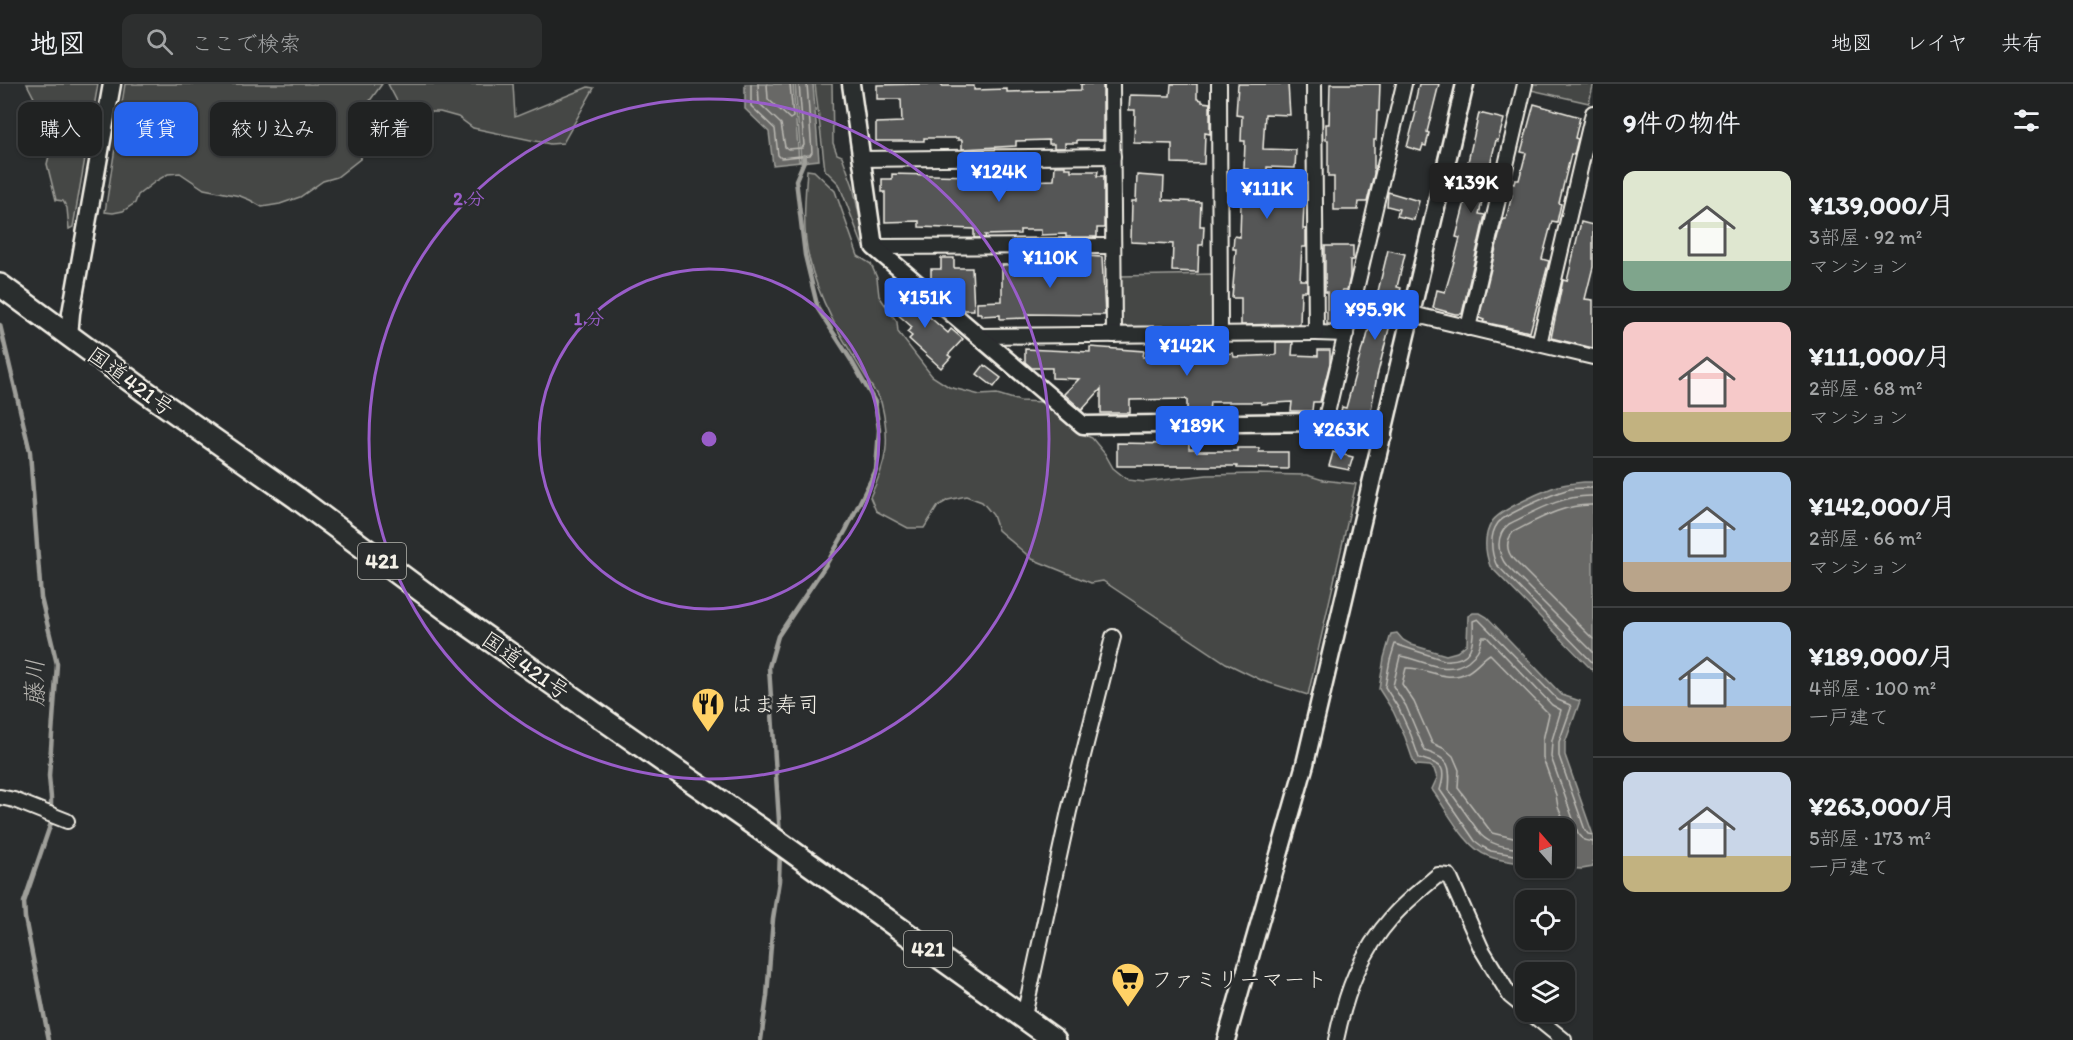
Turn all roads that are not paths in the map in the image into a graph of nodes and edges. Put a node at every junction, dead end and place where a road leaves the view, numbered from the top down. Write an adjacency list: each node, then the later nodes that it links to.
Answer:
1 (112, 84): 21 (street)
2 (851, 84): 11 (street)
3 (1112, 84): 10 (street)
4 (1219, 84): 18 (street)
5 (1314, 84): 17 (street)
6 (1404, 84): 19 (street)
7 (1465, 84): 15 (street)
8 (1525, 84): 16 (street)
9 (1593, 113): 23 (street)
10 (1113, 156): 11 (street); 12 (street)
11 (861, 159): 13 (street)
12 (1113, 246): 13 (street); 20 (street)
13 (874, 247): 22 (street)
14 (0, 285): 21 (highway, 国道421号 / 421)
15 (1412, 314): 16 (street); 26 (street)
16 (1468, 328): 23 (street)
17 (1316, 333): 18 (street); 19 (street)
18 (1220, 334): 20 (street)
19 (1346, 334): 25 (street)
20 (1114, 335): 22 (street)
21 (69, 336): 31 (highway, 国道421号 / 421)
22 (980, 336): 25 (street)
23 (1539, 344): 24 (street)
24 (1593, 357)
25 (1325, 422): 26 (street)
26 (1383, 436): 34 (street)
27 (1113, 637): 31 (street)
28 (0, 797): 29 (street)
29 (65, 819)
30 (1515, 1000): 35 (street)
31 (1024, 1016): 33 (highway, 国道421号 / 421)
32 (1542, 1022): 36 (street)
33 (1055, 1040)
34 (1226, 1040)
35 (1336, 1040)
36 (1564, 1040)

